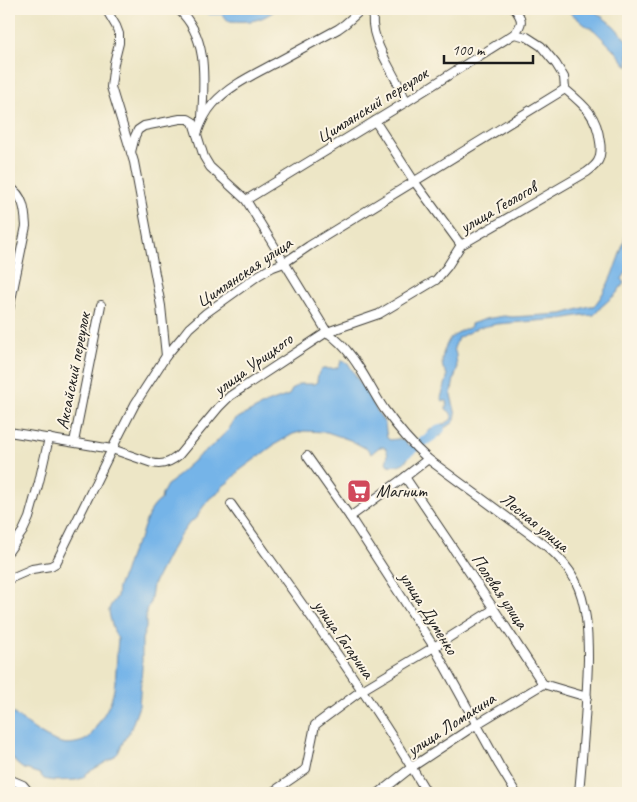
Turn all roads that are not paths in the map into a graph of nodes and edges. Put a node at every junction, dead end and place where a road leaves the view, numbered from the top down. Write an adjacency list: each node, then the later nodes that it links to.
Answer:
1 (106, 9): 12 (street)
2 (178, 9): 9 (street)
3 (362, 9): 9 (street)
4 (374, 9): 8 (street)
5 (515, 9): 6 (street)
6 (514, 34): 7 (street); 8 (street, Цимлянский переулок)
7 (565, 89): 13 (street, Цимлянская улица); 16 (street, улица Геологов)
8 (406, 102): 10 (street, Цимлянский переулок)
9 (202, 120): 11 (street)
10 (375, 121): 13 (street); 15 (street, Цимлянский переулок)
11 (197, 134): 12 (street); 15 (street)
12 (131, 152): 21 (street)
13 (414, 181): 16 (street); 17 (street, Цимлянская улица)
14 (9, 187): 19 (street)
15 (246, 200): 17 (street)
16 (461, 245): 20 (street, улица Геологов)
17 (284, 263): 20 (street); 21 (street, Цимлянская улица)
18 (100, 305): 24 (street, Аксайский переулок)
19 (9, 310)
20 (327, 332): 25 (street, улица Урицкого); 27 (street, Лесная улица)
21 (166, 356): 25 (street, Цимлянская улица)
22 (9, 432): 23 (street, улица Урицкого)
23 (49, 438): 24 (street, улица Урицкого); 31 (street, Аксайский переулок)
24 (74, 442): 25 (street, улица Урицкого)
25 (112, 449): 32 (street, Цимлянская улица)
26 (306, 456): 30 (street, улица Думенко)
27 (428, 459): 28 (street); 37 (street, Лесная улица)
28 (405, 477): 30 (street); 33 (street, Полевая улица)
29 (231, 504): 36 (street, улица Гагарина)
30 (350, 516): 34 (street, улица Думенко)
31 (9, 551)
32 (9, 579)
33 (494, 609): 34 (street); 35 (street, Полевая улица)
34 (434, 647): 36 (street); 38 (street, улица Думенко)
35 (542, 684): 37 (street); 38 (street, улица Ломакина)
36 (362, 690): 39 (street, улица Гагарина); 42 (street)
37 (587, 697): 46 (street, Лесная улица)
38 (477, 724): 39 (street, улица Ломакина); 45 (street, улица Думенко)
39 (412, 767): 43 (street, улица Ломакина); 44 (street, улица Гагарина)
40 (9, 779): 41 (street)
41 (28, 793)
42 (271, 793)
43 (379, 793)
44 (427, 793)
45 (516, 793)
46 (578, 793)

